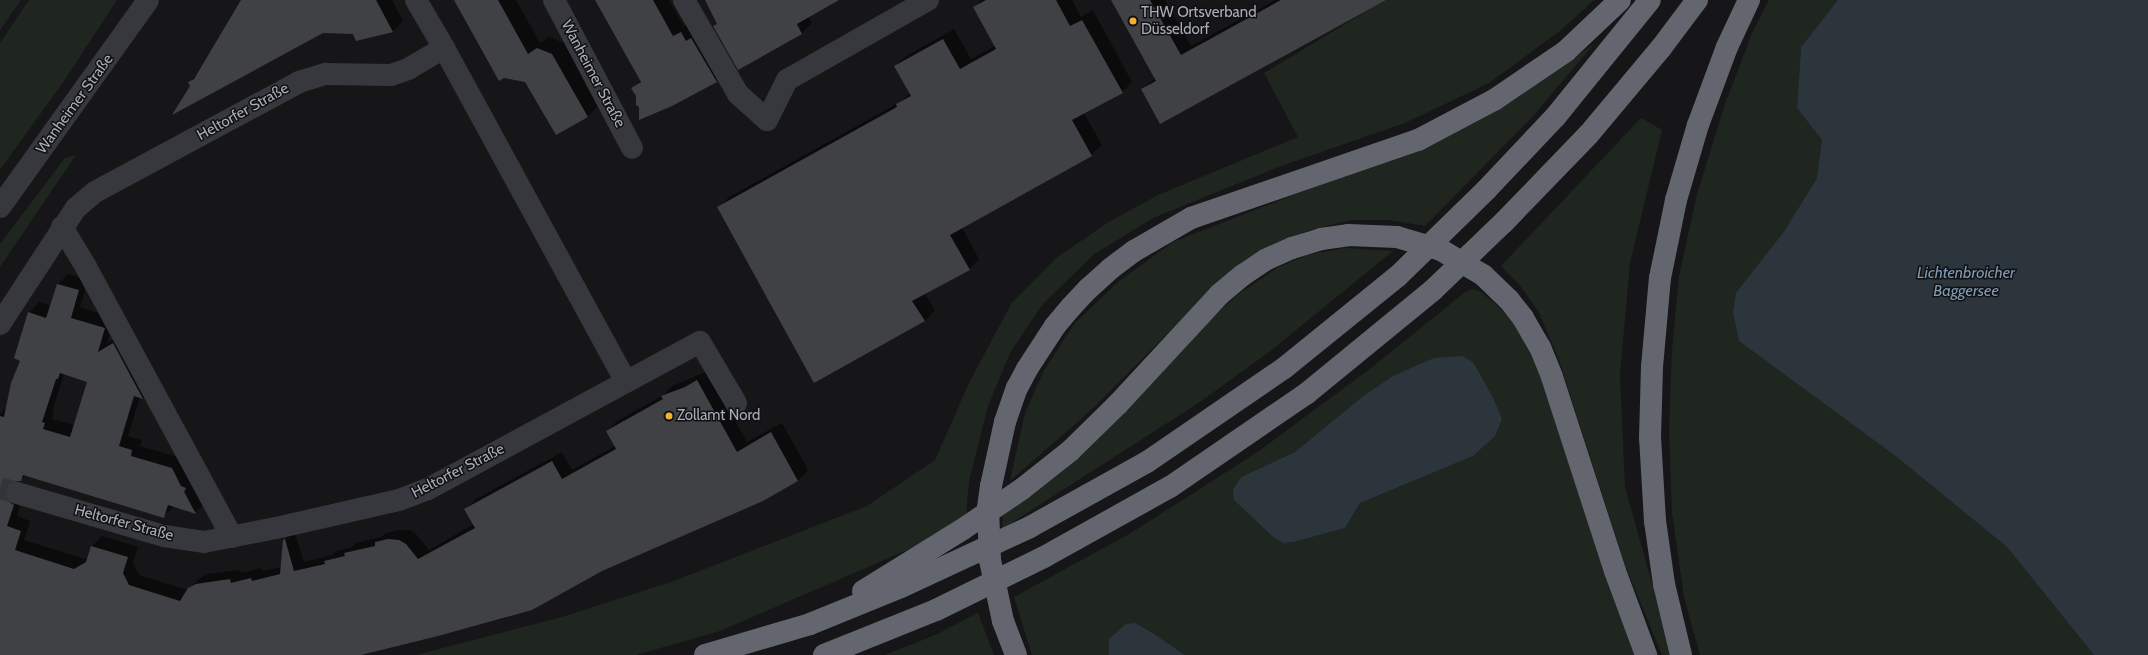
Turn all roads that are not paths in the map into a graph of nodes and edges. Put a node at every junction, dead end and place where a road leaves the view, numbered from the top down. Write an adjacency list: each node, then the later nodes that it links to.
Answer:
1 (148, 0): 12 (street, Wanheimer Straße)
2 (416, 0): 10 (street)
3 (554, 0): 11 (street, Wanheimer Straße)
4 (684, 0): 5 (street)
5 (928, 0)
6 (1620, 0): 22 (highway, bridge)
7 (1650, 0): 19 (highway)
8 (1697, 0): 21 (highway)
9 (1749, 0): 24 (highway)
10 (444, 48): 13 (street, Heltorfer Straße); 15 (street)
11 (632, 148)
12 (0, 207)
13 (62, 227): 14 (street, Heltorfer Straße); 18 (street)
14 (0, 324)
15 (626, 382): 16 (street, Heltorfer Straße); 18 (street, Heltorfer Straße)
16 (736, 403)
17 (17, 493): 18 (street, Heltorfer Straße)
18 (232, 538)
19 (810, 624): 20 (highway); 23 (highway, bridge)
20 (705, 655)
21 (824, 655)
22 (1016, 655)
23 (1646, 655)
24 (1681, 655)

